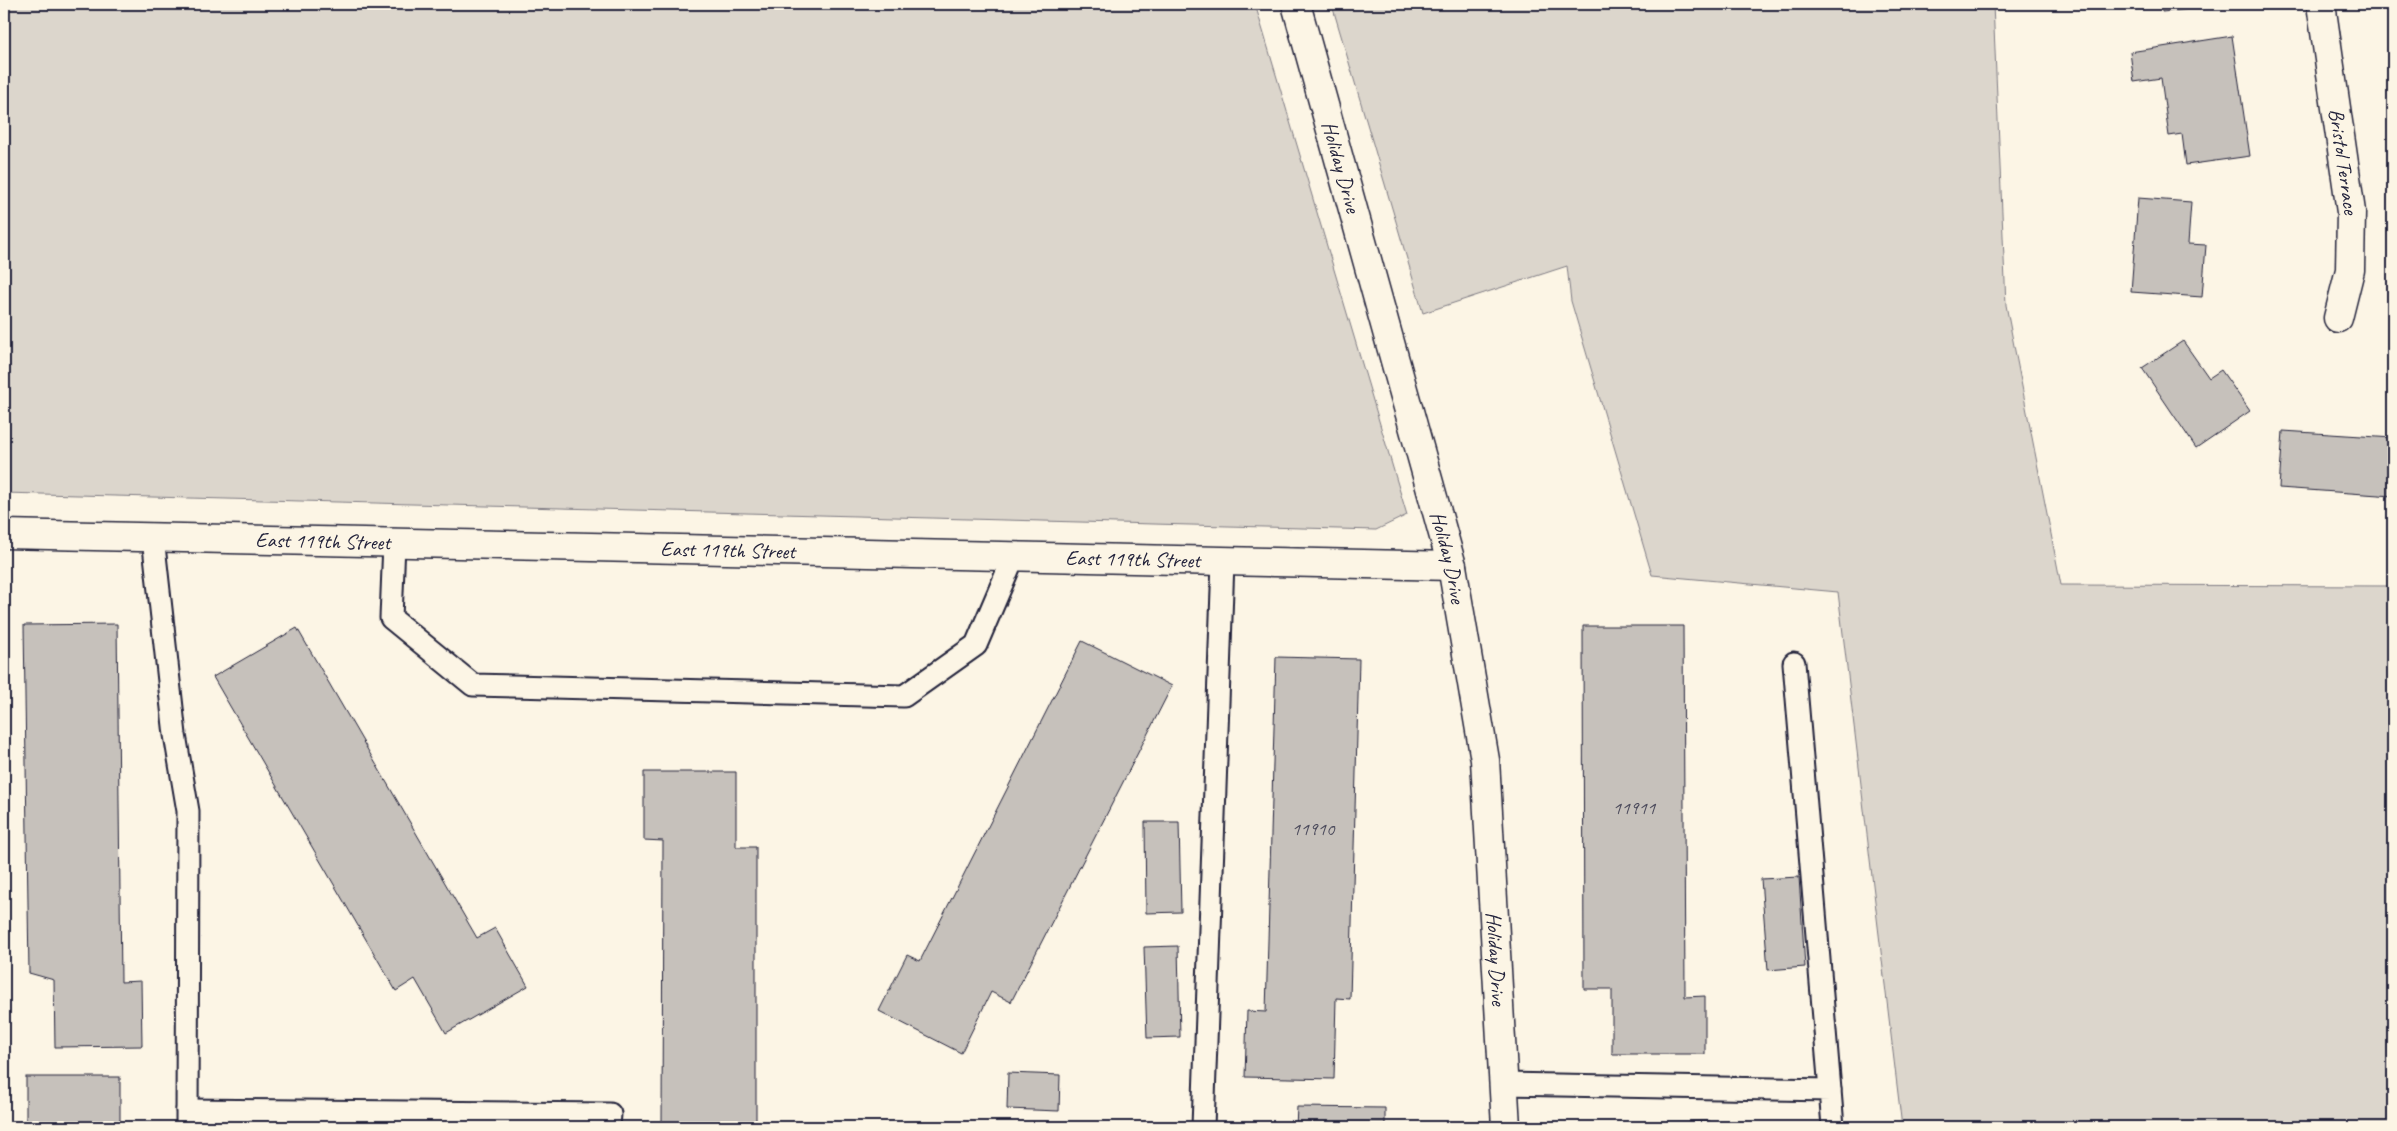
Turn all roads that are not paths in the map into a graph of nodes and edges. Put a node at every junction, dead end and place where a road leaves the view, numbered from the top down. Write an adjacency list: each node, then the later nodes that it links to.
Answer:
1 (1296, 4): 9 (street, Holiday Drive)
2 (2320, 4): 3 (street, Bristol Terrace)
3 (2338, 318)
4 (4, 534): 5 (street, East 119th Street)
5 (153, 537): 6 (street, East 119th Street); 13 (lane)
6 (394, 543): 7 (street, East 119th Street); 7 (lane)
7 (1014, 556): 8 (street, East 119th Street)
8 (1223, 561): 9 (street, East 119th Street); 15 (lane)
9 (1452, 566): 11 (street, Holiday Drive)
10 (1794, 663): 12 (lane)
11 (1503, 1084): 12 (lane); 16 (street, Holiday Drive)
12 (1830, 1090): 17 (lane)
13 (187, 1118): 14 (lane)
14 (609, 1127)
15 (1203, 1127)
16 (1506, 1127)
17 (1833, 1127)

